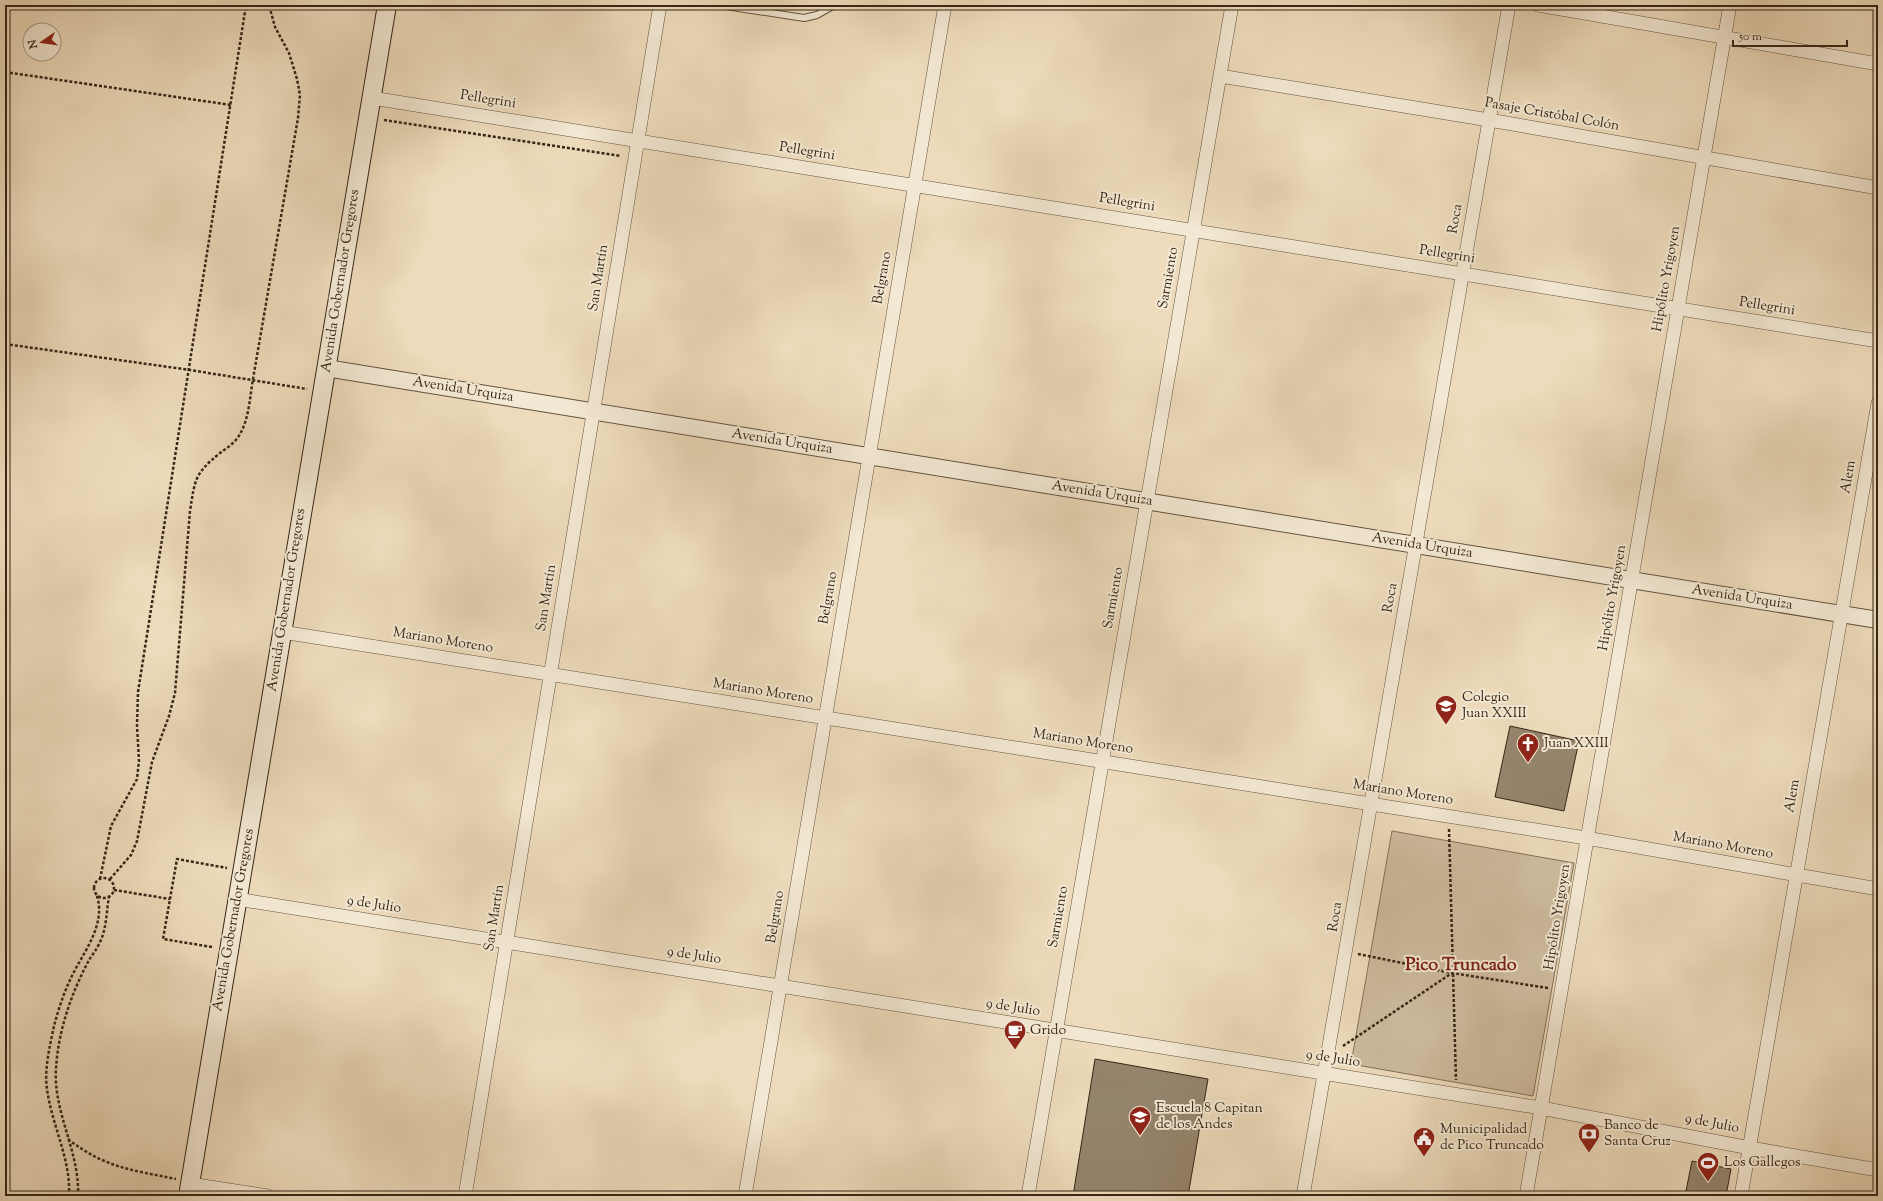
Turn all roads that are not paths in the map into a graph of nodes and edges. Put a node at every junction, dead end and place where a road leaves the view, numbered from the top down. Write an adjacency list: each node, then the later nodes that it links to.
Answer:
1 (387, 5): 13 (main road, Avenida Gobernador Gregores)
2 (660, 5): 15 (street, San Martín)
3 (719, 5): 4 (lane)
4 (832, 5)
5 (945, 5): 17 (street, Belgrano)
6 (1232, 5): 12 (street, Sarmiento)
7 (1509, 5): 14 (street, Roca)
8 (1538, 5): 10 (street)
9 (1730, 5): 10 (street, Hipólito Yrigoyen)
10 (1725, 37): 11 (street); 16 (street, Hipólito Yrigoyen)
11 (1878, 64)
12 (1220, 76): 14 (street, Pasaje Cristóbal Colón); 19 (street, Sarmiento)
13 (372, 98): 15 (street, Pellegrini); 23 (main road, Avenida Gobernador Gregores)
14 (1489, 120): 16 (street, Pasaje Cristóbal Colón); 20 (street, Roca)
15 (637, 141): 17 (street, Pellegrini); 25 (street, San Martín)
16 (1704, 157): 18 (street, Pasaje Cristóbal Colón); 21 (street, Hipólito Yrigoyen)
17 (915, 185): 19 (street, Pellegrini); 26 (street, Belgrano)
18 (1878, 188)
19 (1193, 230): 20 (street, Pellegrini); 27 (street, Sarmiento)
20 (1463, 274): 21 (street, Pellegrini); 28 (street, Roca)
21 (1679, 309): 22 (street, Pellegrini); 29 (street, Hipólito Yrigoyen)
22 (1878, 341)
23 (326, 368): 25 (street, Avenida Urquiza); 32 (main road, Avenida Gobernador Gregores)
24 (1878, 402): 30 (street, Alem)
25 (593, 412): 26 (street, Avenida Urquiza); 33 (street, San Martín)
26 (869, 456): 27 (street, Avenida Urquiza); 34 (street, Belgrano)
27 (1147, 501): 28 (street, Avenida Urquiza); 35 (street, Sarmiento)
28 (1417, 545): 29 (street, Avenida Urquiza); 36 (street, Roca)
29 (1632, 580): 30 (street, Avenida Urquiza); 37 (street, Hipólito Yrigoyen)
30 (1842, 614): 31 (street, Avenida Urquiza); 38 (street, Alem)
31 (1878, 620)
32 (282, 632): 33 (street, Mariano Moreno); 40 (main road, Avenida Gobernador Gregores)
33 (550, 675): 34 (street, Mariano Moreno); 41 (street, San Martín)
34 (826, 718): 35 (street, Mariano Moreno); 42 (street, Belgrano)
35 (1102, 762): 36 (street, Mariano Moreno); 43 (street, Sarmiento)
36 (1370, 804): 37 (street, Mariano Moreno); 44 (street, Roca)
37 (1586, 838): 38 (street, Mariano Moreno); 45 (street, Hipólito Yrigoyen)
38 (1796, 875): 39 (street, Mariano Moreno); 46 (street, Alem)
39 (1878, 889)
40 (237, 899): 41 (street, 9 de Julio); 48 (main road, Avenida Gobernador Gregores)
41 (507, 942): 42 (street, 9 de Julio); 50 (street, San Martín)
42 (781, 986): 43 (street, 9 de Julio); 51 (street, Belgrano)
43 (1056, 1031): 44 (street, 9 de Julio); 52 (street, Sarmiento)
44 (1325, 1074): 45 (street, 9 de Julio); 53 (street, Roca)
45 (1541, 1108): 46 (street, 9 de Julio); 54 (street, Hipólito Yrigoyen)
46 (1750, 1148): 47 (street, 9 de Julio); 55 (street, Alem)
47 (1878, 1170)
48 (185, 1186): 49 (street)
49 (268, 1196)
50 (466, 1196)
51 (745, 1196)
52 (1028, 1196)
53 (1303, 1196)
54 (1526, 1196)
55 (1741, 1196)

